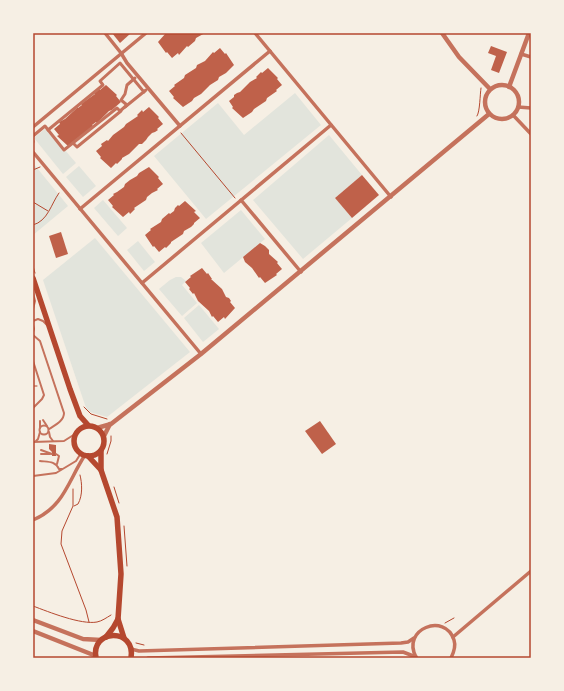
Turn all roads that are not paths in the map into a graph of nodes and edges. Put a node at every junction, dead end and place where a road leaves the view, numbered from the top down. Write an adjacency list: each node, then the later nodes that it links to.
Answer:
1 (105, 33): 7 (street)
2 (146, 33): 7 (street)
3 (255, 33): 6 (street)
4 (442, 33): 12 (street)
5 (529, 33): 8 (street)
6 (270, 51): 19 (street); 21 (street)
7 (121, 53): 20 (street); 21 (street)
8 (521, 54): 9 (street); 11 (street)
9 (531, 57)
10 (134, 79): 17 (street); 18 (street); 22 (street)
11 (509, 87): 12 (street); 13 (street)
12 (490, 89): 15 (street)
13 (518, 107): 14 (street); 16 (street)
14 (531, 108)
15 (489, 114): 16 (street); 29 (street)
16 (514, 115): 24 (street)
17 (101, 120): 18 (street); 23 (street)
18 (105, 124): 25 (street)
19 (331, 125): 29 (street); 30 (street)
20 (33, 127)
21 (178, 127): 31 (street)
22 (48, 130): 26 (street); 27 (street)
23 (88, 131): 25 (street); 27 (street)
24 (531, 134)
25 (92, 135): 27 (street)
26 (33, 136)
27 (73, 143)
28 (33, 152): 31 (street)
29 (391, 196): 32 (street)
30 (240, 201): 32 (street); 34 (street)
31 (80, 209): 34 (street)
32 (301, 272): 41 (street)
33 (34, 276): 39 (main road)
34 (142, 283): 41 (street)
35 (33, 293): 36 (lane)
36 (33, 309)
37 (33, 321): 39 (lane)
38 (33, 325): 40 (lane)
39 (49, 329): 44 (main road)
40 (33, 333): 49 (lane)
41 (201, 354): 45 (street)
42 (33, 362): 43 (lane)
43 (33, 408)
44 (80, 416): 46 (main road); 50 (main road)
45 (110, 424): 48 (street); 53 (street)
46 (88, 425): 48 (main road); 50 (main road)
47 (40, 428): 49 (lane); 49 (lane); 51 (lane)
48 (98, 428): 53 (main road)
49 (48, 429): 51 (lane); 55 (lane)
50 (79, 429): 52 (main road)
51 (40, 432): 54 (lane)
52 (75, 434): 55 (lane); 60 (main road)
53 (104, 436): 57 (main road)
54 (34, 442): 55 (lane)
55 (54, 442)
56 (41, 450): 58 (lane)
57 (101, 451): 60 (main road); 64 (main road)
58 (41, 454)
59 (56, 454): 62 (lane)
60 (84, 455): 63 (lane); 64 (main road); 66 (street)
61 (40, 461): 62 (lane)
62 (58, 466): 63 (lane)
63 (62, 469): 65 (lane)
64 (102, 470): 68 (main road)
65 (33, 476)
66 (33, 520)
67 (531, 571): 71 (street)
68 (118, 619): 72 (main road); 73 (main road)
69 (33, 620): 72 (street)
70 (33, 631): 76 (street)
71 (453, 637): 74 (street); 77 (street)
72 (104, 638): 73 (main road); 76 (main road)
73 (124, 638): 75 (main road)
74 (414, 638): 75 (street); 81 (street)
75 (131, 649): 78 (main road)
76 (96, 657)
77 (452, 657): 82 (street)
78 (131, 658)
79 (148, 658): 80 (street)
80 (174, 658): 81 (street)
81 (416, 658)
82 (457, 658)

